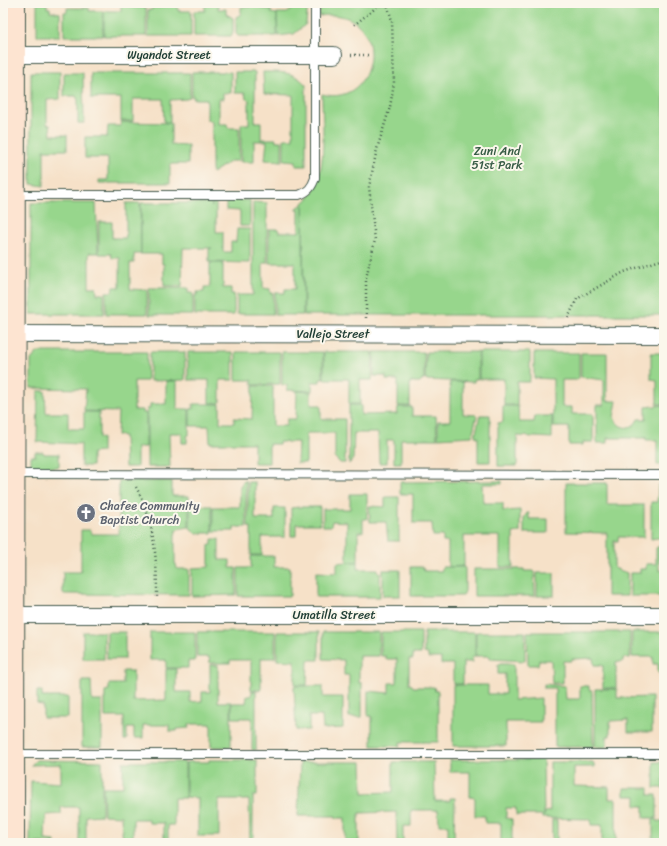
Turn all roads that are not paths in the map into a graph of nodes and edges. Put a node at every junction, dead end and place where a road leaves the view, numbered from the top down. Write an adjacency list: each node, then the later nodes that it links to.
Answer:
1 (14, 3): 3 (street)
2 (315, 3): 4 (lane)
3 (8, 56): 4 (street, Wyandot Street); 6 (street)
4 (315, 56): 5 (street, Wyandot Street); 6 (lane)
5 (334, 56)
6 (8, 195): 7 (street)
7 (8, 334): 8 (street, Vallejo Street); 9 (street)
8 (664, 335)
9 (8, 474): 10 (lane); 11 (street)
10 (664, 475)
11 (8, 615): 12 (street, Umatilla Street); 13 (street)
12 (664, 615)
13 (8, 754): 14 (lane); 15 (street)
14 (664, 754)
15 (13, 843)

